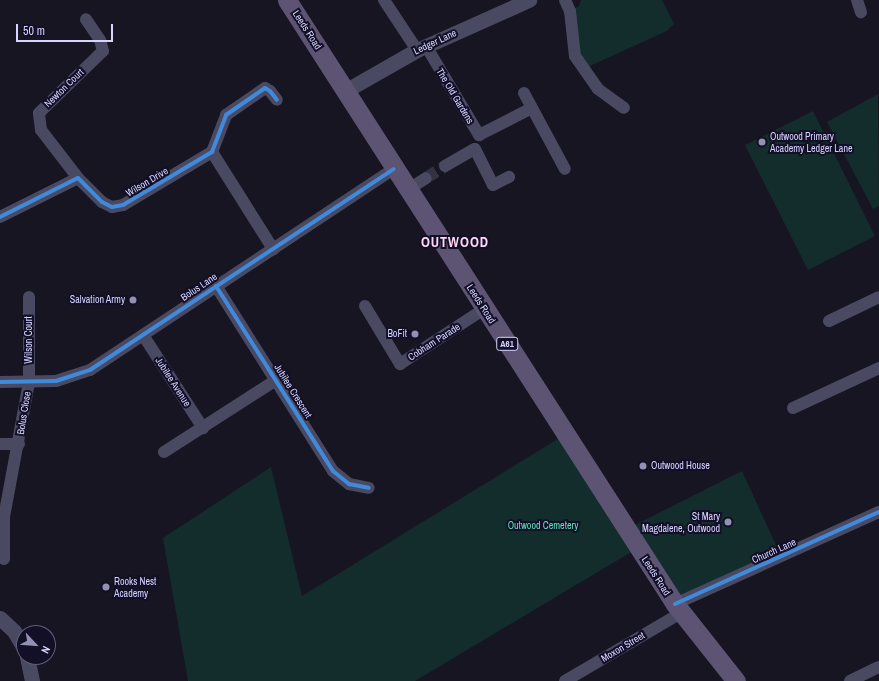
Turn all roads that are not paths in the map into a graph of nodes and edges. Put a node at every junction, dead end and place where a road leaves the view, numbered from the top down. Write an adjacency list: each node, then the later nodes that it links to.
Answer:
1 (287, 0): 9 (main road, Leeds Road / A61)
2 (384, 0): 8 (street)
3 (529, 0): 8 (street, Ledger Lane)
4 (565, 0): 13 (street)
5 (857, 0): 6 (street)
6 (861, 12)
7 (86, 19): 19 (street, Newton Court)
8 (421, 48): 9 (street, Ledger Lane); 12 (street, The Old Gardens)
9 (345, 91): 16 (main road, Leeds Road / A61)
10 (524, 93): 12 (street)
11 (277, 100): 14 (street)
12 (532, 108): 17 (street)
13 (624, 108)
14 (212, 152): 19 (street, Wilson Drive); 23 (street)
15 (445, 166): 18 (street)
16 (394, 169): 21 (main road, Leeds Road / A61); 23 (street, Bolus Lane)
17 (565, 170)
18 (509, 177)
19 (78, 178): 22 (street)
20 (426, 178): 21 (street)
21 (407, 190): 28 (main road, Leeds Road / A61)
22 (0, 217)
23 (273, 249): 24 (street, Bolus Lane)
24 (216, 286): 30 (street, Bolus Lane); 32 (street, Jubilee Crescent)
25 (29, 297): 34 (street, Wilson Court)
26 (879, 297): 29 (street)
27 (365, 306): 28 (street, Cobham Parade)
28 (484, 309): 43 (main road, Leeds Road / A61)
29 (830, 321)
30 (143, 335): 34 (street, Bolus Lane); 36 (street, Jubilee Avenue)
31 (879, 368): 35 (street)
32 (276, 380): 36 (street); 40 (street, Jubilee Crescent)
33 (0, 382): 34 (street, Bolus Lane)
34 (29, 382): 38 (street, Bolus Close)
35 (793, 408)
36 (203, 428): 39 (street)
37 (0, 444): 38 (street, Bolus Close)
38 (19, 444): 42 (street, Bolus Close)
39 (164, 452)
40 (369, 488)
41 (879, 512): 43 (street, Church Lane)
42 (4, 559)
43 (678, 609): 49 (street, Moxon Street); 50 (main road, Leeds Road / A61)
44 (0, 618): 45 (street)
45 (16, 634)
46 (29, 665): 48 (street)
47 (879, 667): 51 (street)
48 (32, 681)
49 (566, 681)
50 (736, 681)
51 (850, 681)

